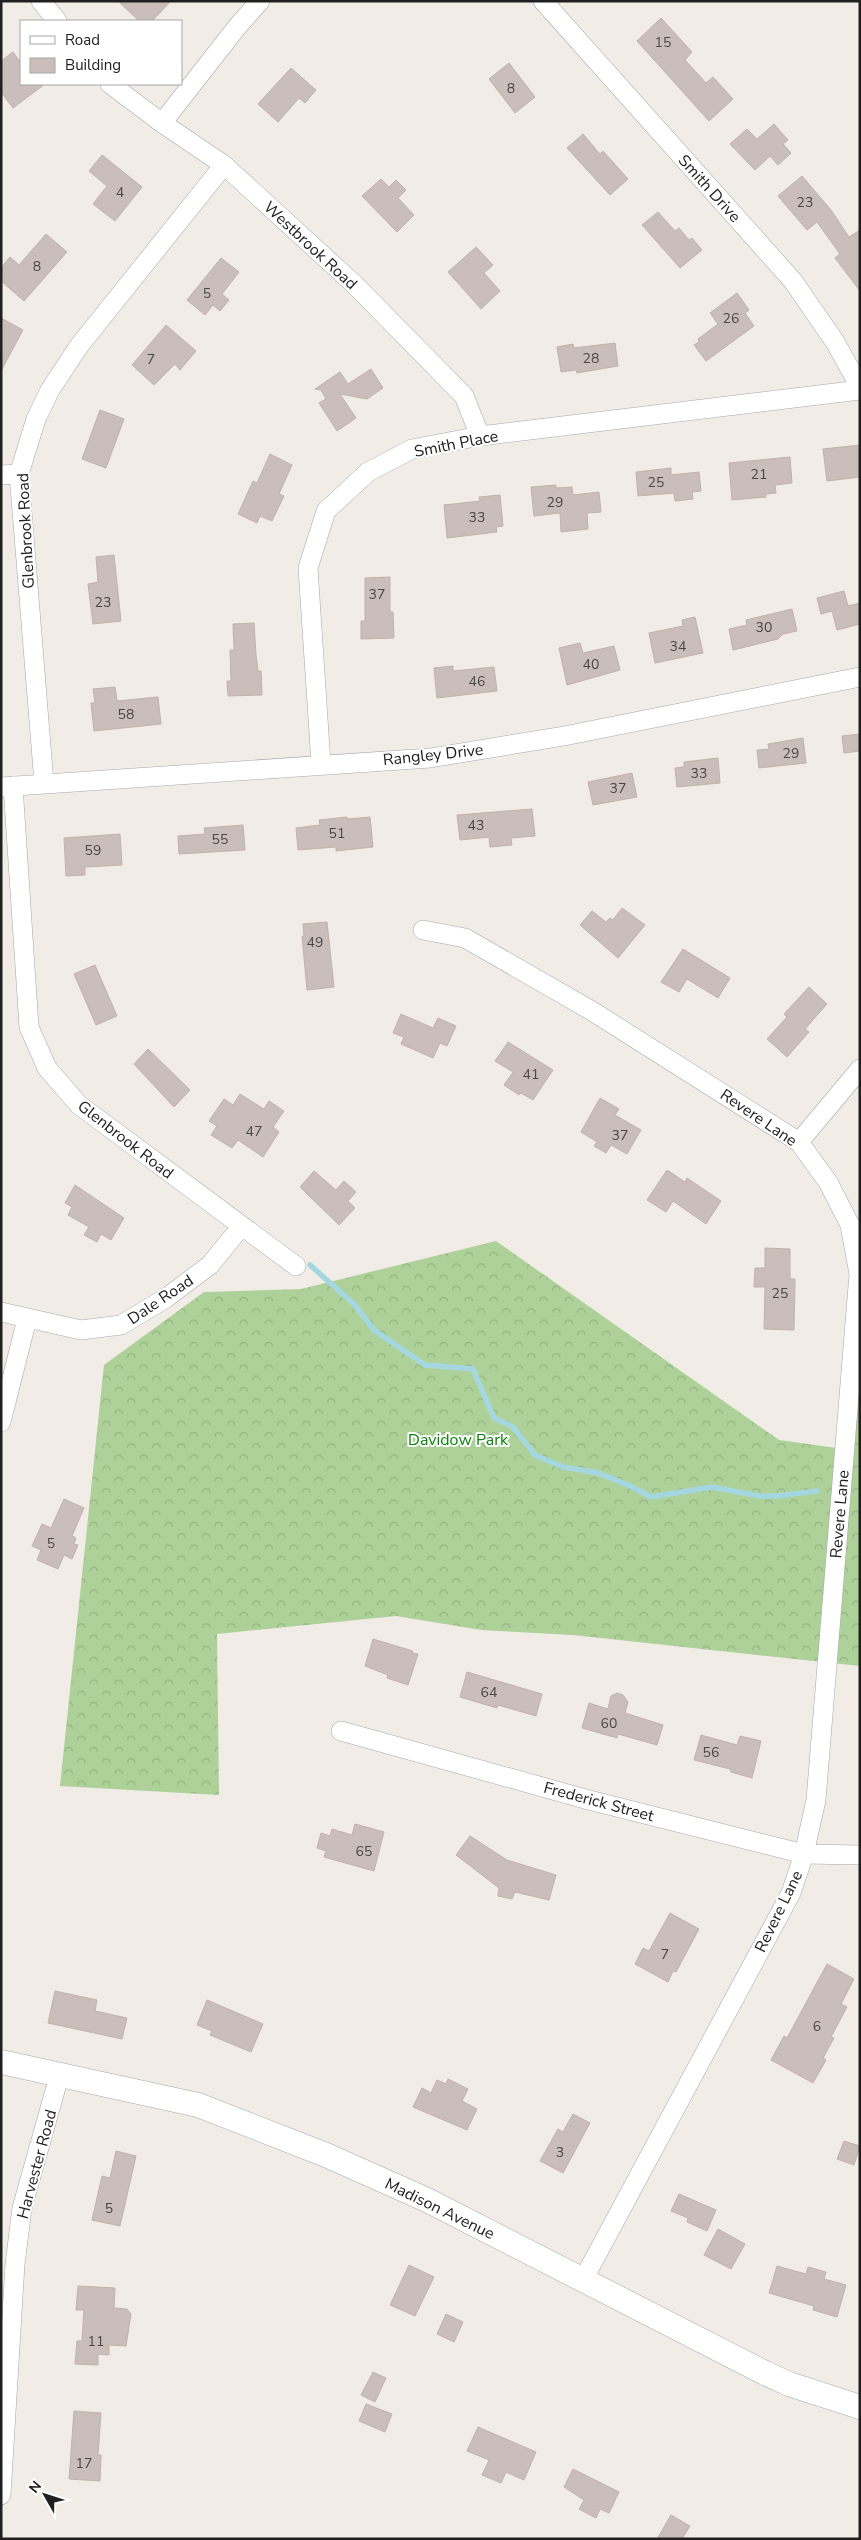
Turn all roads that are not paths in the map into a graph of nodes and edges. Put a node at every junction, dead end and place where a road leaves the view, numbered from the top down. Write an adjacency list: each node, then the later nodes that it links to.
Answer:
1 (41, 1): 4 (street)
2 (260, 1): 6 (street)
3 (543, 1): 8 (street, Smith Drive)
4 (56, 20)
5 (111, 85): 6 (street, Westbrook Road)
6 (162, 123): 7 (street, Westbrook Road)
7 (224, 164): 9 (street, Westbrook Road); 10 (street, Glenbrook Road)
8 (860, 389): 9 (street, Smith Place)
9 (480, 436): 12 (street, Smith Place)
10 (10, 474): 13 (street, Glenbrook Road)
11 (860, 677): 12 (street, Rangley Drive)
12 (321, 764): 13 (street, Rangley Drive)
13 (44, 783): 14 (street, Rangley Drive)
14 (7, 787): 18 (street, Glenbrook Road)
15 (423, 930): 17 (street, Revere Lane)
16 (860, 1069): 17 (street)
17 (799, 1142): 24 (street, Revere Lane)
18 (241, 1227): 19 (street, Glenbrook Road); 21 (street, Dale Road)
19 (296, 1266)
20 (1, 1312): 21 (street, Dale Road)
21 (27, 1319): 22 (street)
22 (1, 1422)
23 (341, 1731): 24 (street, Frederick Street)
24 (804, 1854): 25 (street, Frederick Street); 28 (street, Revere Lane)
25 (860, 1856)
26 (1, 2062): 27 (street, Madison Avenue)
27 (60, 2074): 28 (street, Madison Avenue); 30 (street, Harvester Road)
28 (583, 2280): 29 (street, Madison Avenue)
29 (860, 2407)
30 (1, 2495)

